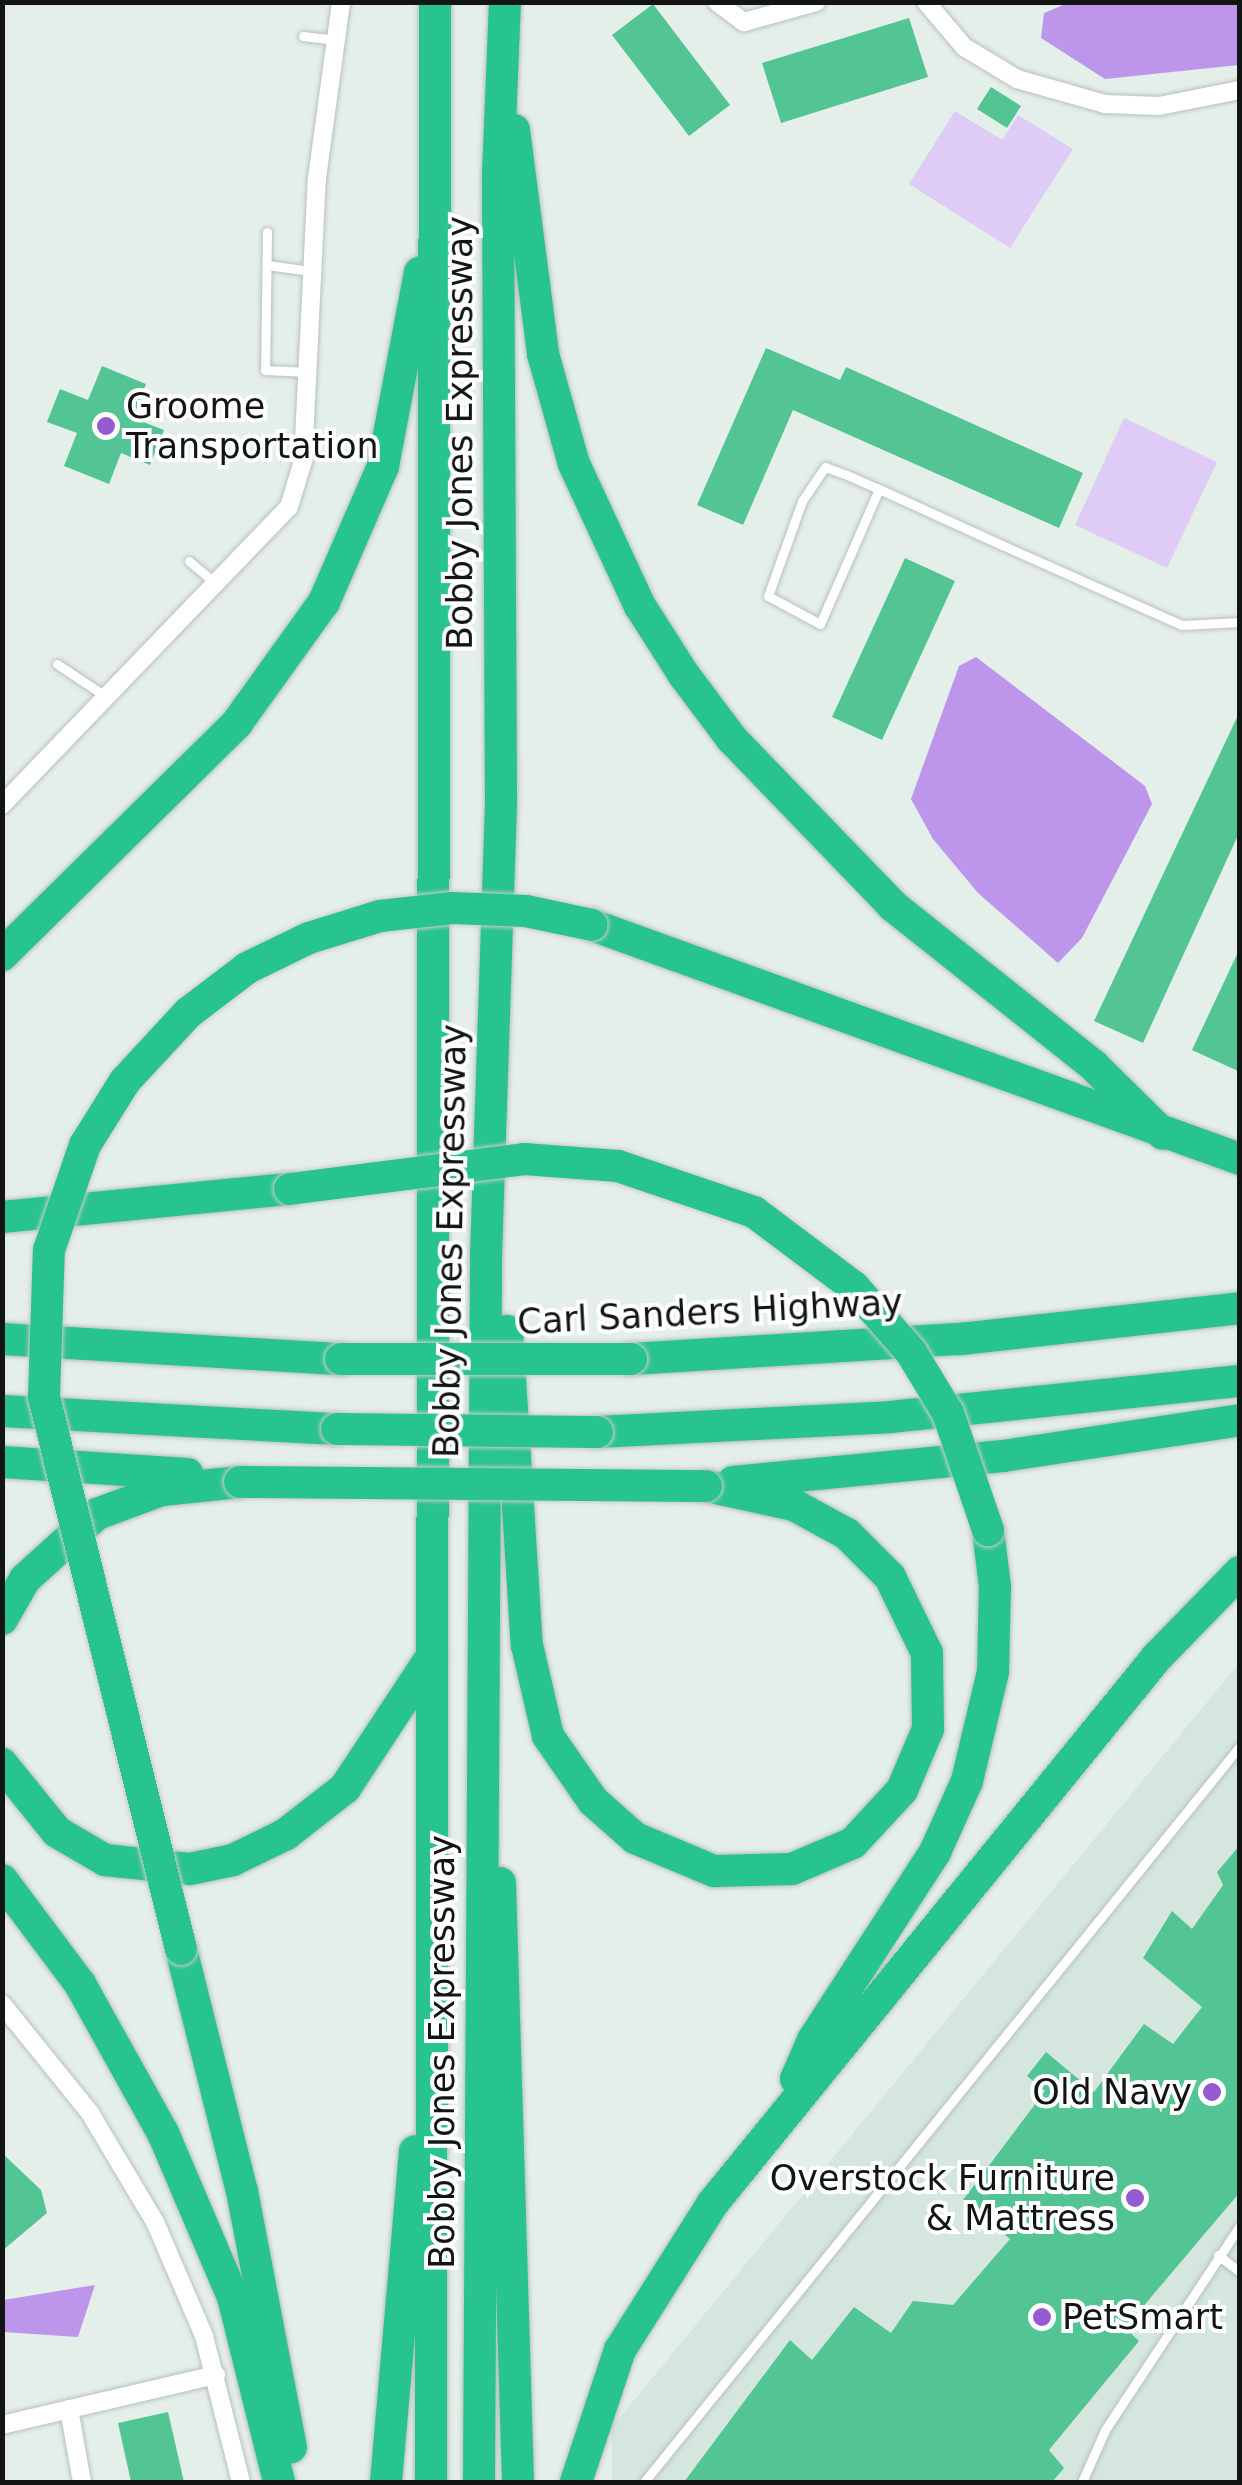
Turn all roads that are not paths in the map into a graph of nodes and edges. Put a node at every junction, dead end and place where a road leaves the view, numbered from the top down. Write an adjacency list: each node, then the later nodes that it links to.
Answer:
1 (341, 2): 8 (street)
2 (435, 2): 11 (highway, Bobby Jones Expressway)
3 (505, 2): 9 (highway, Bobby Jones Expressway)
4 (717, 2): 5 (street)
5 (816, 2)
6 (926, 2): 10 (street)
7 (303, 36): 8 (lane)
8 (336, 40): 14 (street)
9 (504, 74): 24 (highway, Bobby Jones Expressway); 25 (highway)
10 (1240, 90)
11 (432, 193): 23 (highway); 38 (highway, Bobby Jones Expressway)
12 (266, 232): 13 (lane)
13 (267, 265): 14 (lane); 15 (lane)
14 (311, 270): 15 (street)
15 (308, 372): 18 (street)
16 (878, 489): 16 (lane); 19 (lane)
17 (188, 561): 18 (lane)
18 (218, 586): 21 (street)
19 (1240, 622)
20 (57, 664): 21 (lane)
21 (108, 698): 22 (street)
22 (2, 805)
23 (2, 955)
24 (494, 1077): 35 (highway); 40 (highway, Bobby Jones Expressway)
25 (1163, 1134): 26 (highway); 55 (highway, bridge)
26 (1240, 1159)
27 (2, 1217): 45 (highway, bridge)
28 (1240, 1308): 29 (highway, Carl Sanders Highway, bridge)
29 (2, 1340)
30 (1240, 1380): 31 (highway, bridge)
31 (2, 1410)
32 (1240, 1420): 35 (highway)
33 (2, 1462): 34 (highway)
34 (240, 1482): 35 (highway, bridge); 37 (highway)
35 (706, 1486)
36 (1240, 1572): 45 (highway)
37 (2, 1619)
38 (432, 1656): 41 (highway); 43 (highway, Bobby Jones Expressway)
39 (1240, 1746): 61 (lane)
40 (483, 1751): 58 (highway, Bobby Jones Expressway); 59 (highway)
41 (2, 1764)
42 (2, 1880): 54 (highway)
43 (435, 1937): 56 (highway); 57 (highway, Bobby Jones Expressway)
44 (2, 2004): 49 (street)
45 (772, 2133): 60 (highway)
46 (1240, 2225): 47 (lane)
47 (1218, 2255): 48 (lane); 62 (lane)
48 (1240, 2272)
49 (216, 2375): 50 (street); 53 (street)
50 (69, 2410): 51 (street); 52 (street)
51 (2, 2425)
52 (82, 2482)
53 (241, 2482)
54 (279, 2482)
55 (296, 2482)
56 (386, 2482)
57 (431, 2482)
58 (479, 2482)
59 (518, 2482)
60 (576, 2482)
61 (644, 2482)
62 (1082, 2482)

